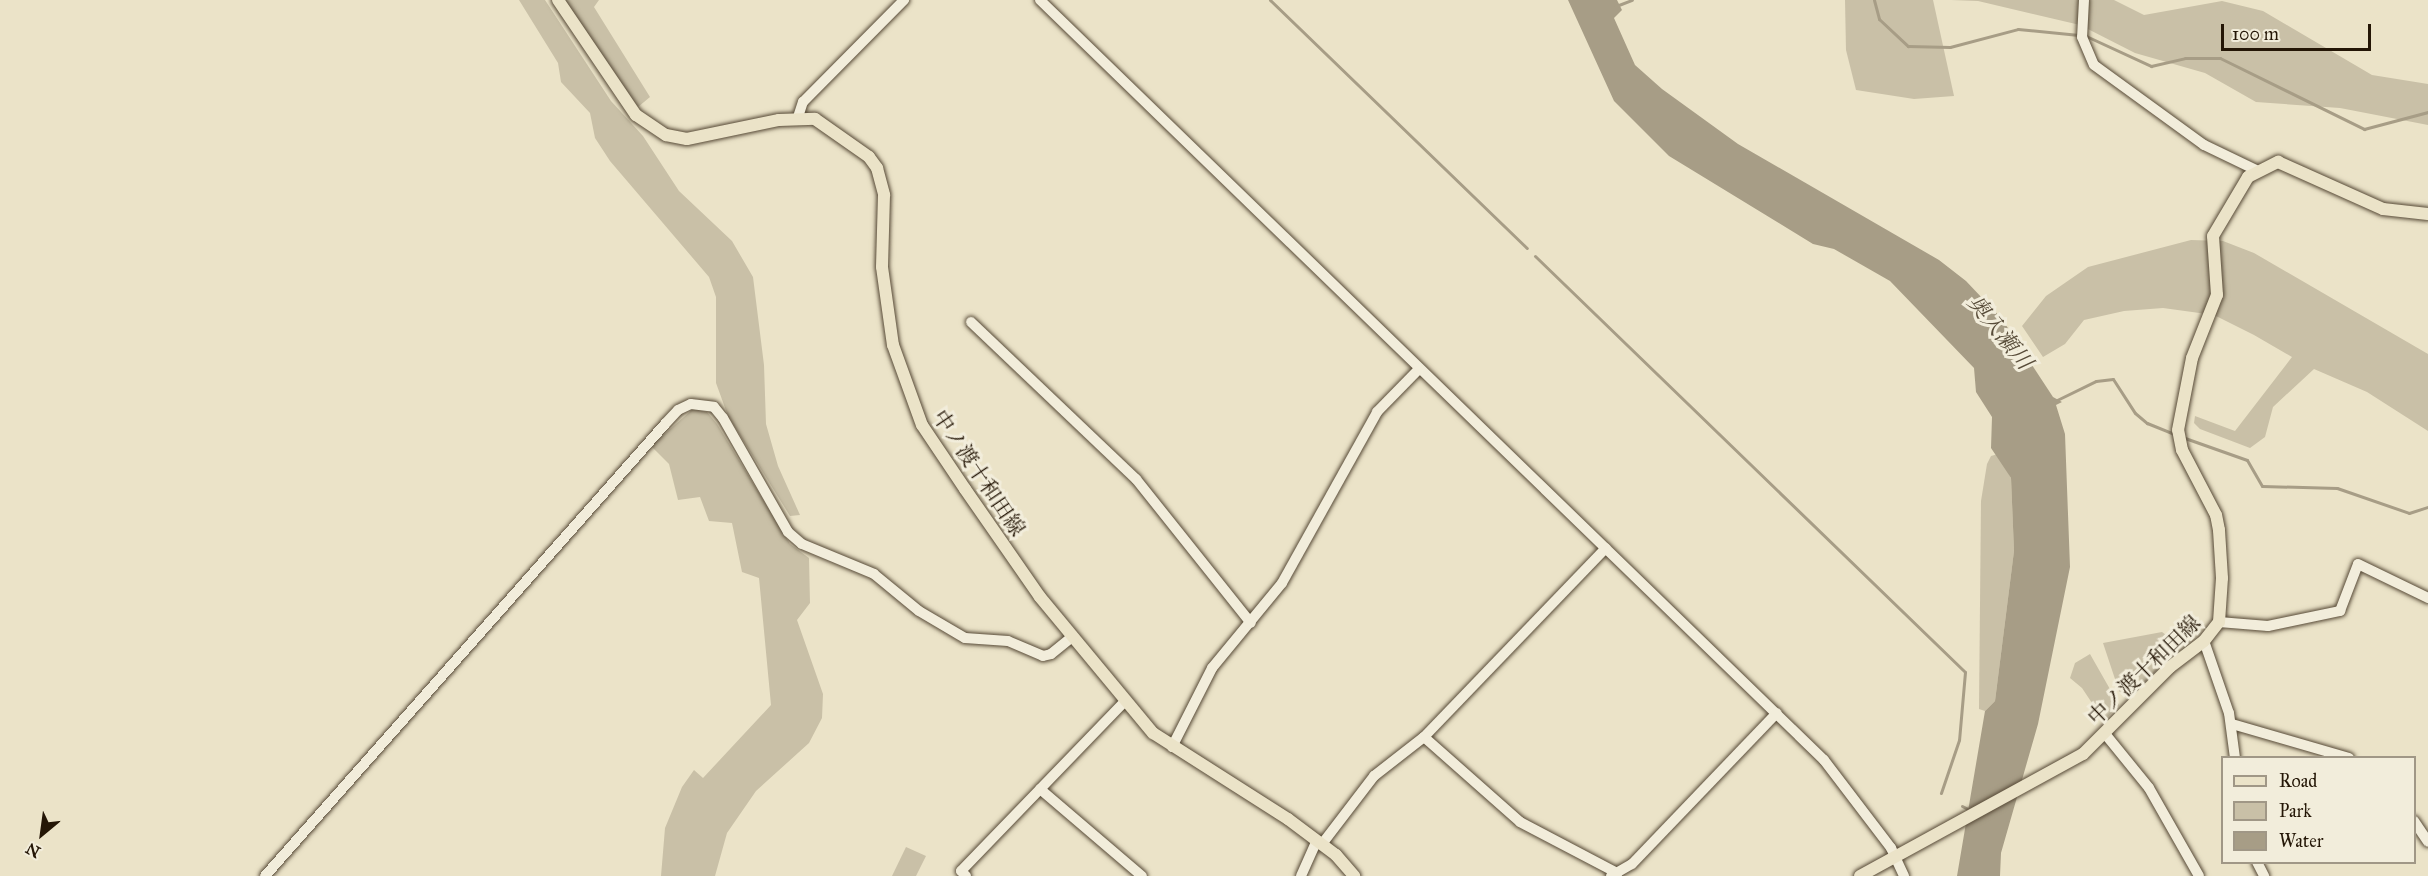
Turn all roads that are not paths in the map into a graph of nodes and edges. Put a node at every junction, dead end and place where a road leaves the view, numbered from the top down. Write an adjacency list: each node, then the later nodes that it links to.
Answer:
1 (558, 0): 5 (main road, 中ノ渡十和田線)
2 (904, 0): 5 (street)
3 (1040, 0): 9 (street)
4 (2084, 0): 6 (street)
5 (798, 117): 14 (main road, 中ノ渡十和田線)
6 (2256, 170): 7 (main road); 13 (main road, 中ノ渡十和田線)
7 (2428, 214)
8 (971, 322): 12 (street)
9 (1419, 369): 10 (street); 12 (street)
10 (1606, 548): 17 (street); 20 (street)
11 (2428, 598): 13 (street)
12 (1251, 622): 21 (street)
13 (2219, 622): 15 (main road, 中ノ渡十和田線)
14 (1072, 637): 16 (main road, 中ノ渡十和田線); 30 (street)
15 (2204, 641): 18 (street); 19 (main road, 中ノ渡十和田線)
16 (1124, 703): 21 (main road, 中ノ渡十和田線); 24 (street)
17 (1777, 713): 28 (street); 29 (street)
18 (2232, 724): 22 (street); 23 (street)
19 (2106, 735): 28 (main road, 中ノ渡十和田線); 37 (street)
20 (1424, 737): 26 (street); 29 (street)
21 (1172, 747): 26 (main road, 中ノ渡十和田線)
22 (2235, 756)
23 (2342, 756)
24 (1040, 789): 31 (street); 32 (street)
25 (2416, 823): 27 (street)
26 (1319, 842): 33 (street); 34 (main road, 中ノ渡十和田線)
27 (2428, 842)
28 (1896, 856): 35 (main road, 中ノ渡十和田線); 36 (street)
29 (1614, 874)
30 (265, 876)
31 (966, 876)
32 (1142, 876)
33 (1301, 876)
34 (1354, 876)
35 (1860, 876)
36 (1904, 876)
37 (2199, 876)

